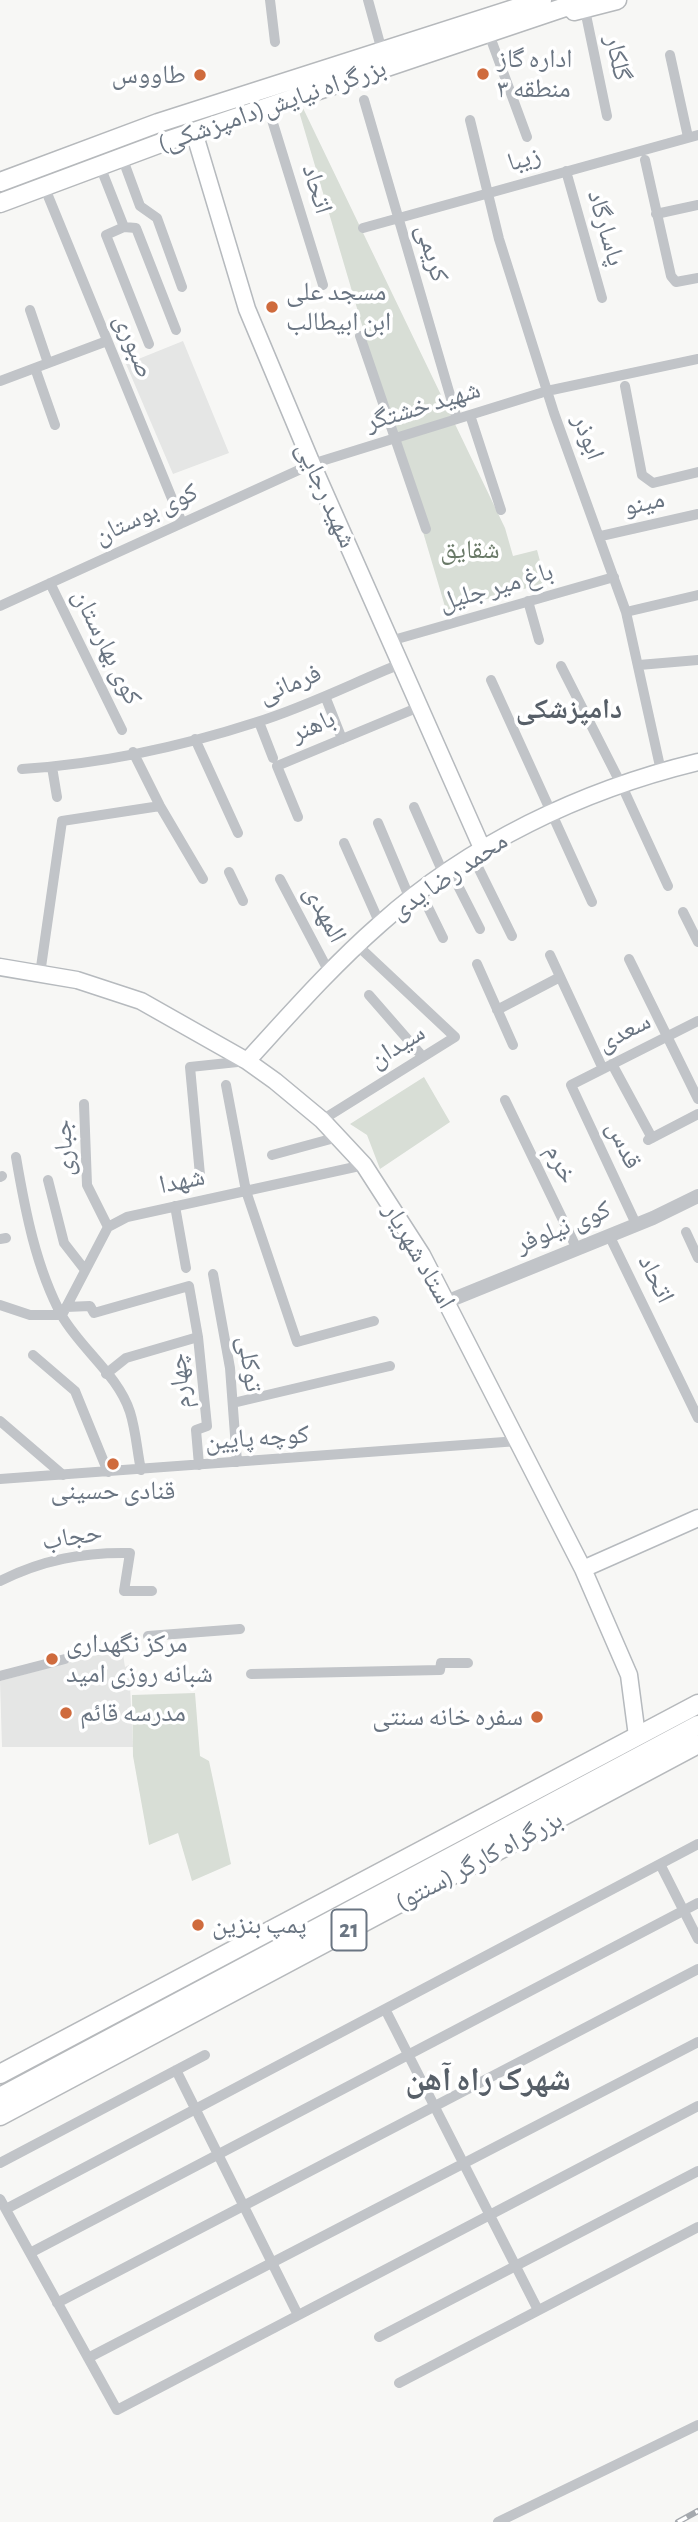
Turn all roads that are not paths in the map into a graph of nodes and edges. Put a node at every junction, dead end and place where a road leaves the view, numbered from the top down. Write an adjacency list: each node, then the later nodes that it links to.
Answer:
1 (270, 0): 8 (street)
2 (368, 0): 9 (street)
3 (617, 0): 5 (highway)
4 (520, 3): 6 (highway, بزرگراه نیایش(دامپزشکی)); 9 (highway, بزرگراه نیایش(دامپزشکی))
5 (585, 5): 6 (highway); 13 (street, گلکار)
6 (544, 8): 7 (highway, بزرگراه نیایش(دامپزشکی))
7 (489, 34): 12 (highway, بزرگراه نیایش(دامپزشکی)); 17 (street)
8 (275, 42)
9 (382, 51): 22 (highway, بزرگراه نیایش(دامپزشکی))
10 (670, 55): 16 (street)
11 (364, 100): 28 (street, کریمی)
12 (268, 107): 15 (highway, بزرگراه نیایش(دامپزشکی)); 32 (street, اتحاد)
13 (607, 116)
14 (470, 120): 24 (street, ابوذر)
15 (194, 132): 18 (highway, بزرگراه نیایش(دامپزشکی)); 50 (main road, شهید رجایی)
16 (693, 136): 21 (street, زیبا)
17 (527, 137)
18 (122, 158): 20 (highway, بزرگراه نیایش(دامپزشکی)); 33 (street)
19 (645, 160): 27 (street)
20 (100, 166): 23 (highway, بزرگراه نیایش(دامپزشکی)); 29 (street, صبوری)
21 (566, 171): 24 (street, زیبا); 34 (street, پاسارگاد)
22 (0, 182)
23 (44, 186): 25 (highway, بزرگراه نیایش(دامپزشکی)); 38 (street, صبوری)
24 (486, 194): 28 (street, زیبا); 45 (street, ابوذر)
25 (0, 202)
26 (698, 205): 27 (street)
27 (656, 214): 31 (street)
28 (398, 218): 30 (street, زیبا); 47 (street, کریمی)
29 (124, 227): 36 (street, صبوری); 39 (street)
30 (363, 228)
31 (698, 278)
32 (323, 285)
33 (181, 287)
34 (602, 298)
35 (30, 310): 41 (street)
36 (176, 330)
37 (360, 336): 49 (street)
38 (107, 341): 41 (street); 54 (street, صبوری)
39 (149, 344)
40 (698, 359): 45 (street, شهید خشتگر)
41 (48, 363): 42 (street)
42 (35, 368): 43 (street); 48 (street)
43 (0, 381)
44 (625, 386): 51 (street)
45 (547, 391): 46 (street, شهید خشتگر); 56 (street, ابوذر)
46 (470, 415): 47 (street, شهید خشتگر); 52 (street)
47 (457, 419): 49 (street, شهید خشتگر)
48 (55, 425)
49 (395, 438): 50 (street, شهید خشتگر); 55 (street)
50 (312, 464): 54 (street, کوی بوستان); 64 (main road, شهید رجایی)
51 (698, 472)
52 (501, 510)
53 (698, 514): 56 (street, مینو)
54 (182, 523): 58 (street, کوی بوستان)
55 (426, 528)
56 (601, 536): 57 (street, ابوذر)
57 (614, 577): 60 (street, باغ میر جلیل); 62 (street, ابوذر)
58 (50, 583): 61 (street, کوی بوستان); 73 (street, کوی بهارستان)
59 (698, 595): 62 (street)
60 (528, 601): 63 (street); 64 (street, باغ میر جلیل)
61 (0, 606)
62 (625, 612): 67 (street, ابوذر)
63 (539, 640)
64 (390, 641): 66 (main road, شهید رجایی)
65 (698, 660): 67 (street)
66 (400, 664): 71 (main road, شهید رجایی); 72 (street, فرمانی)
67 (639, 665): 81 (street, ابوذر)
68 (561, 666): 82 (street)
69 (491, 680): 86 (street)
70 (327, 701): 75 (street)
71 (419, 707): 75 (street, باهنر); 91 (main road, شهید رجایی)
72 (259, 722): 74 (street, فرمانی); 77 (street)
73 (122, 730)
74 (195, 739): 76 (street, فرمانی); 89 (street)
75 (342, 739): 87 (street, باهنر)
76 (133, 752): 79 (street, فرمانی); 84 (street)
77 (273, 758)
78 (698, 762): 81 (main road, محمد رضا یدی)
79 (52, 767): 80 (street, فرمانی); 83 (street)
80 (22, 769)
81 (662, 771): 82 (main road, محمد رضا یدی)
82 (622, 786): 86 (main road, محمد رضا یدی); 96 (street)
83 (57, 797)
84 (160, 806): 95 (street); 112 (street)
85 (414, 807): 93 (street)
86 (550, 813): 91 (main road, محمد رضا یدی); 99 (street)
87 (298, 817)
88 (378, 823): 97 (street)
89 (237, 833)
90 (344, 844): 101 (street)
91 (477, 852): 93 (main road, محمد رضا یدی); 103 (street)
92 (229, 872): 98 (street)
93 (447, 873): 97 (main road, محمد رضا یدی); 102 (street)
94 (280, 878): 111 (street, المهدی)
95 (203, 879)
96 (668, 886)
97 (415, 895): 101 (main road, محمد رضا یدی); 104 (street)
98 (243, 901)
99 (592, 902)
100 (683, 912): 105 (street)
101 (380, 923): 106 (main road, محمد رضا یدی)
102 (480, 929)
103 (512, 936)
104 (443, 939)
105 (698, 942)
106 (357, 945): 111 (main road, محمد رضا یدی); 119 (street, سیدان)
107 (550, 955): 113 (street)
108 (629, 959): 117 (street)
109 (477, 964): 115 (street)
110 (0, 967): 112 (main road, استاد شهریار)
111 (330, 972): 120 (main road, محمد رضا یدی)
112 (40, 974): 120 (main road, استاد شهریار)
113 (560, 976): 115 (street); 121 (street)
114 (369, 995): 119 (street)
115 (497, 1010): 118 (street)
116 (698, 1021): 117 (street, سعدی)
117 (667, 1036): 121 (street, سعدی); 124 (street)
118 (513, 1045)
119 (424, 1057): 128 (street, سیدان)
120 (247, 1061): 128 (main road, استاد شهریار); 133 (street)
121 (608, 1066): 123 (street, سعدی); 127 (street)
122 (226, 1085): 135 (street)
123 (571, 1085): 138 (street, قدس)
124 (698, 1099)
125 (505, 1100): 142 (street, خرم)
126 (84, 1104): 139 (street, جباری)
127 (698, 1114)
128 (321, 1120): 129 (main road, استاد شهریار)
129 (338, 1138): 130 (street); 132 (main road, استاد شهریار)
130 (272, 1155)
131 (16, 1157): 149 (street)
132 (364, 1165): 135 (street, شهدا); 147 (main road, استاد شهریار)
133 (200, 1175)
134 (48, 1180): 145 (street)
135 (246, 1191): 137 (street, شهدا); 150 (street)
136 (698, 1196): 138 (street, کوی نیلوفر)
137 (175, 1206): 139 (street, شهدا); 144 (street)
138 (636, 1224): 141 (street, کوی نیلوفر)
139 (108, 1227): 145 (street)
140 (686, 1232): 143 (street)
141 (609, 1235): 142 (street, کوی نیلوفر); 156 (street, اتحاد)
142 (576, 1247): 147 (street, کوی نیلوفر)
143 (698, 1258)
144 (186, 1268)
145 (85, 1270): 149 (street)
146 (213, 1273): 155 (street, توکلی)
147 (446, 1302): 158 (main road, استاد شهریار)
148 (0, 1305): 149 (street)
149 (64, 1311): 151 (street, چهارم); 154 (street)
150 (374, 1321)
151 (198, 1337): 154 (street); 160 (street, چهارم)
152 (33, 1355): 162 (street)
153 (390, 1366): 155 (street)
154 (106, 1374): 161 (street)
155 (233, 1403): 159 (street, توکلی)
156 (698, 1418)
157 (0, 1421): 163 (street)
158 (518, 1441): 159 (street, کوچه پایین); 166 (main road, استاد شهریار)
159 (237, 1462): 160 (street, کوچه پایین)
160 (199, 1465): 161 (street, کوچه پایین)
161 (141, 1470): 162 (street, کوچه پایین)
162 (108, 1472): 163 (street, کوچه پایین)
163 (62, 1475): 164 (street, کوچه پایین)
164 (0, 1479)
165 (698, 1518): 166 (main road)
166 (583, 1569): 177 (main road, استاد شهریار)
167 (0, 1581): 168 (street, حجاب)
168 (152, 1591)
169 (240, 1629): 170 (street)
170 (148, 1636)
171 (65, 1659): 174 (street)
172 (468, 1663): 173 (street)
173 (251, 1674)
174 (0, 1676)
175 (698, 1704): 177 (highway)
176 (698, 1726): 186 (highway, بزرگراه کارگر (سنتو) / 21)
177 (637, 1736): 184 (highway)
178 (698, 1744): 197 (highway, بزرگراه کارگر (سنتو) / 21)
179 (697, 1847): 180 (street)
180 (660, 1864): 182 (street); 187 (street)
181 (698, 1903): 182 (street)
182 (683, 1911): 183 (street); 190 (street)
183 (698, 1939)
184 (218, 1959): 186 (highway); 192 (highway)
185 (698, 1969): 195 (street)
186 (227, 1976): 193 (highway, بزرگراه کارگر (سنتو) / 21)
187 (385, 2009): 190 (street); 196 (street)
188 (698, 2042): 200 (street)
189 (205, 2055): 191 (street)
190 (408, 2055): 195 (street); 198 (street)
191 (176, 2070): 196 (street); 199 (street)
192 (0, 2074)
193 (0, 2097)
194 (698, 2106): 204 (street)
195 (435, 2108): 200 (street); 203 (street)
196 (196, 2109): 198 (street); 202 (street)
197 (0, 2116)
198 (218, 2154): 203 (street); 206 (street)
199 (0, 2163)
200 (463, 2163): 204 (street); 207 (street)
201 (698, 2171): 208 (street)
202 (3, 2204): 206 (street)
203 (244, 2206): 207 (street); 209 (street)
204 (490, 2215): 208 (street); 211 (street)
205 (698, 2227): 210 (street)
206 (30, 2253): 209 (street)
207 (272, 2262): 211 (street); 213 (street)
208 (515, 2266): 210 (street); 212 (street)
209 (57, 2302): 213 (street)
210 (538, 2310): 214 (street)
211 (298, 2315): 213 (street)
212 (379, 2337)
213 (88, 2358)
214 (399, 2383)
215 (698, 2425): 216 (street)
216 (498, 2522)

